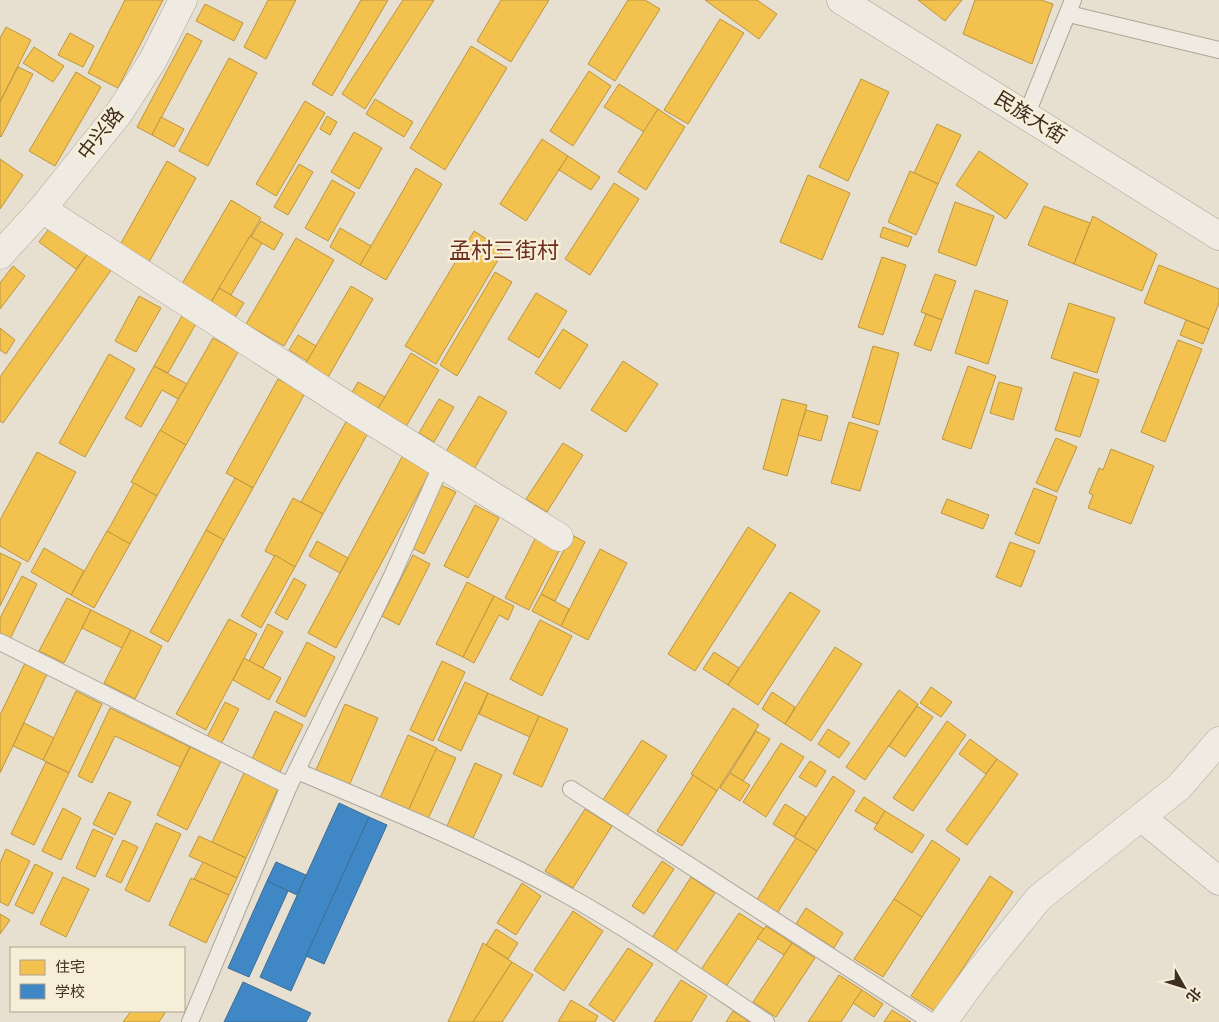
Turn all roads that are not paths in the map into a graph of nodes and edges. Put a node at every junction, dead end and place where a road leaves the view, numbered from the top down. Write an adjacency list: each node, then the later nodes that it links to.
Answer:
1 (183, 0): 6 (street, 中兴路)
2 (841, 0): 5 (street, 民族大街)
3 (1071, 7): 4 (lane); 5 (lane)
4 (1219, 50)
5 (1026, 116): 7 (street, 民族大街)
6 (42, 209): 8 (street, 中兴路); 9 (street)
7 (1219, 236)
8 (0, 255)
9 (442, 464): 10 (street); 13 (lane)
10 (559, 537)
11 (0, 642): 14 (lane)
12 (1219, 741): 16 (street)
13 (297, 771): 14 (lane); 20 (lane)
14 (289, 786): 19 (lane)
15 (571, 790): 18 (lane)
16 (1141, 817): 17 (street); 18 (street)
17 (1219, 882)
18 (946, 1020)
19 (190, 1022)
20 (766, 1022)

